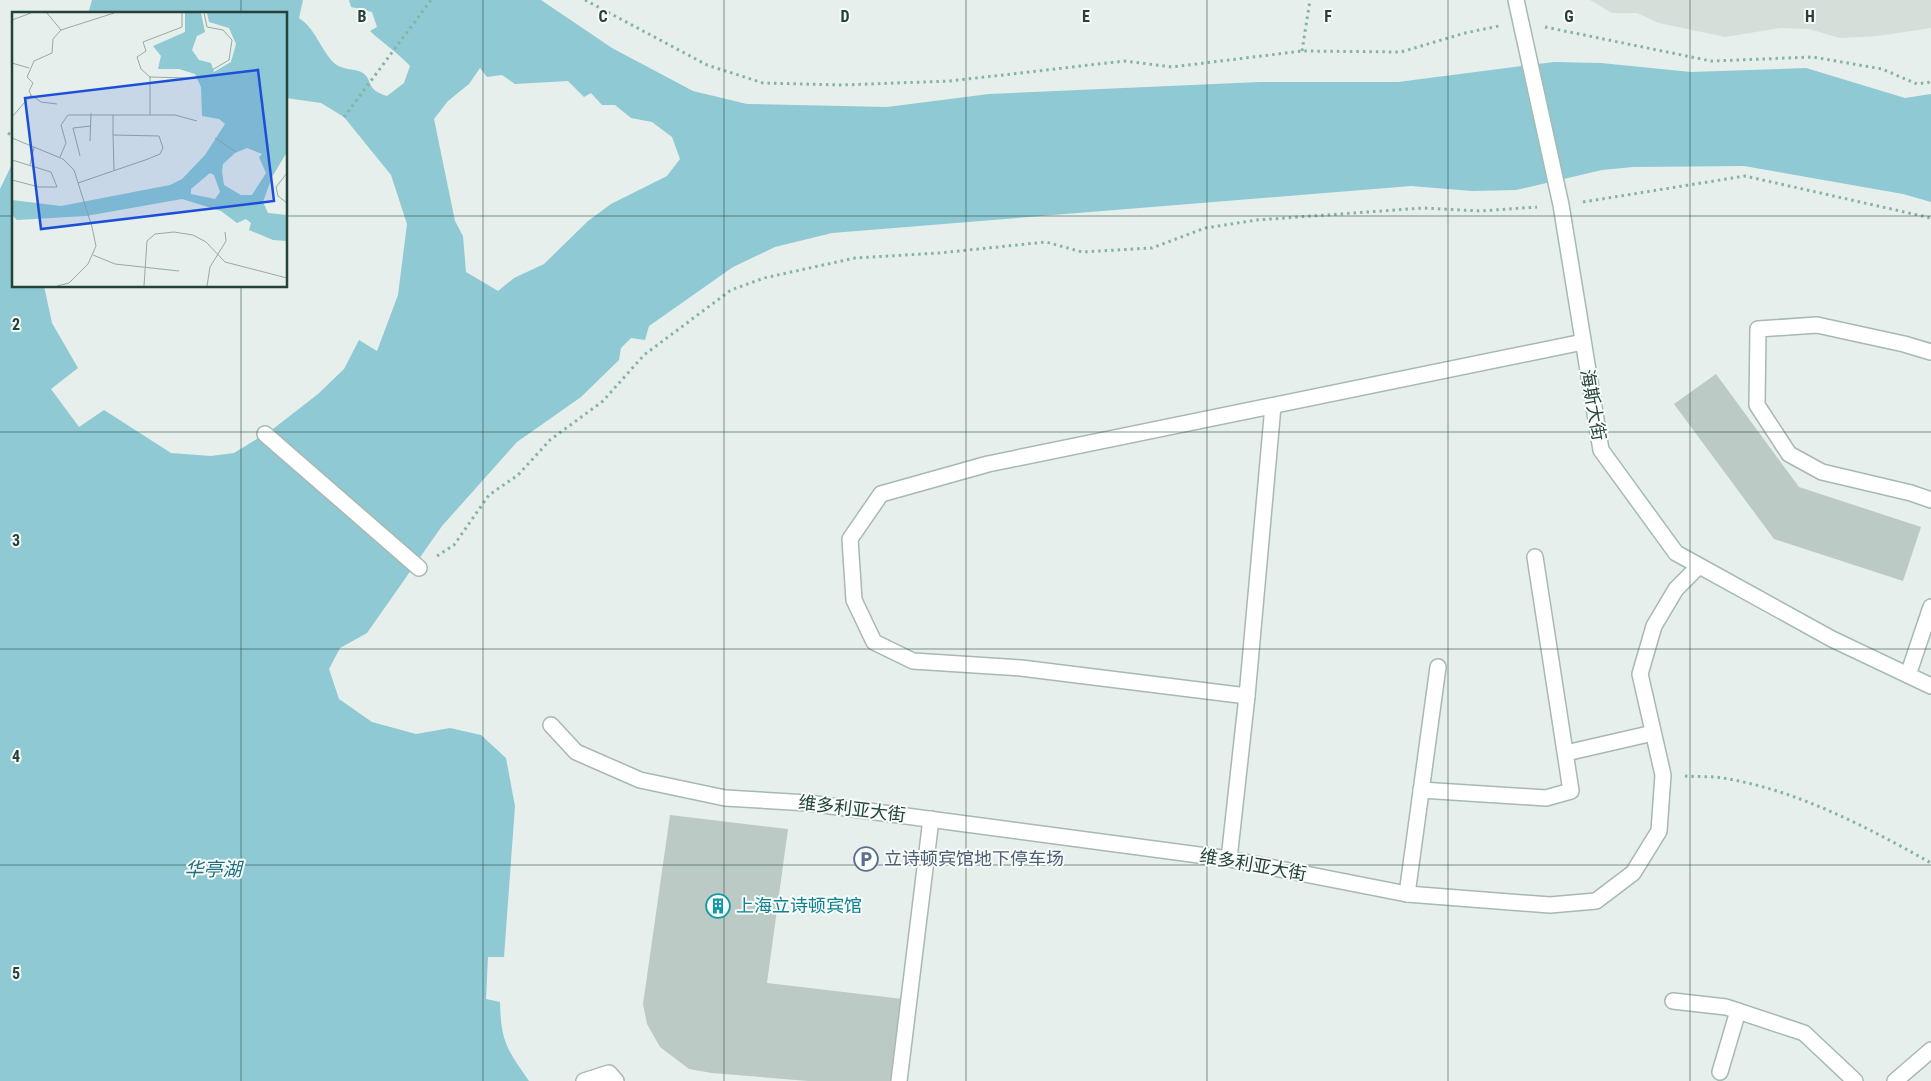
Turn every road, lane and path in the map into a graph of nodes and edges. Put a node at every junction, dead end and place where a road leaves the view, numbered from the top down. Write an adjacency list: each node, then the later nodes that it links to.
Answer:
1 (432, 0): 8 (path)
2 (585, 0): 6 (path)
3 (1310, 0): 6 (path)
4 (1516, 0): 5 (street, 海斯大街)
5 (1520, 22): 6 (path); 7 (path); 11 (street, 海斯大街)
6 (1302, 52)
7 (1931, 82)
8 (344, 117)
9 (8, 133): 10 (path)
10 (12, 136)
11 (1560, 201): 12 (path); 13 (street, 海斯大街); 20 (path)
12 (1931, 218)
13 (1582, 342): 15 (street); 19 (street, 海斯大街)
14 (1931, 352): 17 (street)
15 (1273, 406): 25 (street); 25 (street)
16 (265, 434): 20 (street)
17 (1931, 500)
18 (1535, 557): 28 (street)
19 (1699, 566): 23 (street, 海斯大街); 27 (street, 维多利亚大街)
20 (419, 568)
21 (1931, 607): 23 (street)
22 (1438, 667): 30 (street)
23 (1908, 675): 24 (street, 海斯大街)
24 (1931, 686)
25 (1247, 696): 32 (street)
26 (551, 724): 31 (street, 维多利亚大街)
27 (1653, 733): 28 (street); 29 (street, 维多利亚大街)
28 (1566, 753): 30 (street)
29 (1663, 775): 33 (path); 34 (street, 维多利亚大街)
30 (1421, 790): 34 (street)
31 (931, 819): 32 (street, 维多利亚大街); 41 (street)
32 (1229, 859): 34 (street, 维多利亚大街)
33 (1931, 863)
34 (1407, 894)
35 (1673, 1001): 36 (street)
36 (1738, 1011): 38 (street); 42 (street)
37 (1931, 1050): 43 (street)
38 (1720, 1072)
39 (584, 1081): 40 (street)
40 (616, 1081)
41 (899, 1081)
42 (1855, 1081)
43 (1895, 1081)

